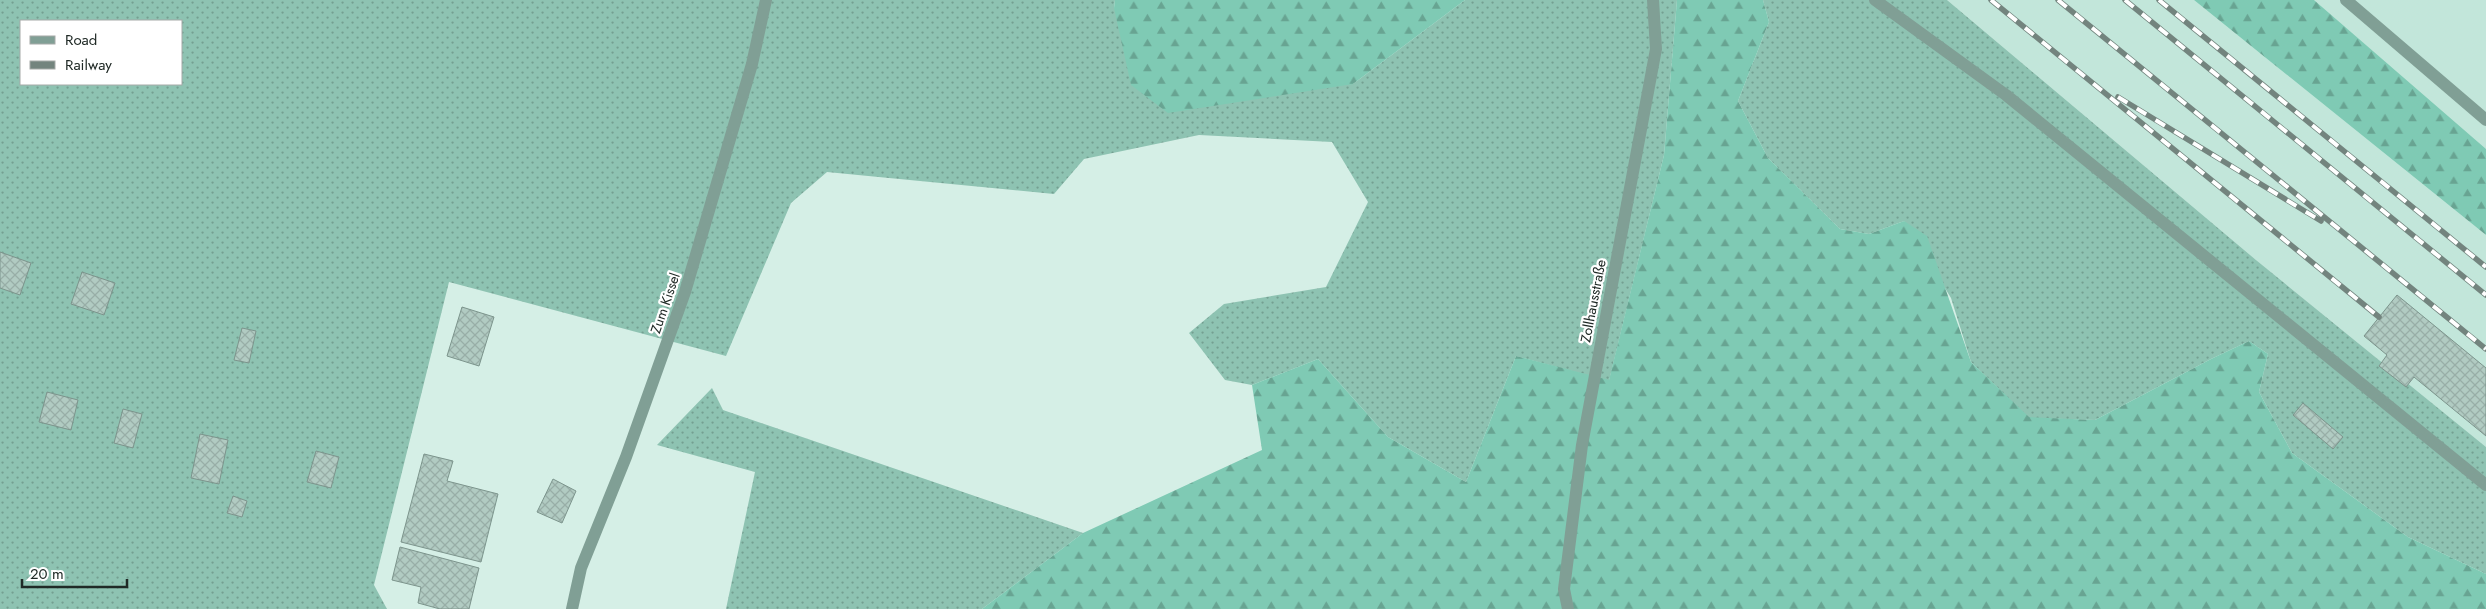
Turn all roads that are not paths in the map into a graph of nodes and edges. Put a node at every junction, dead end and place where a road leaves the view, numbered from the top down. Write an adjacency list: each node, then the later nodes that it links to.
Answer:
1 (766, 0): 7 (street, Zum Kissel)
2 (1653, 0): 8 (street, Zollhausstraße)
3 (1875, 0): 6 (street)
4 (2346, 0): 5 (street)
5 (2486, 120)
6 (2486, 485)
7 (572, 609)
8 (1568, 609)

